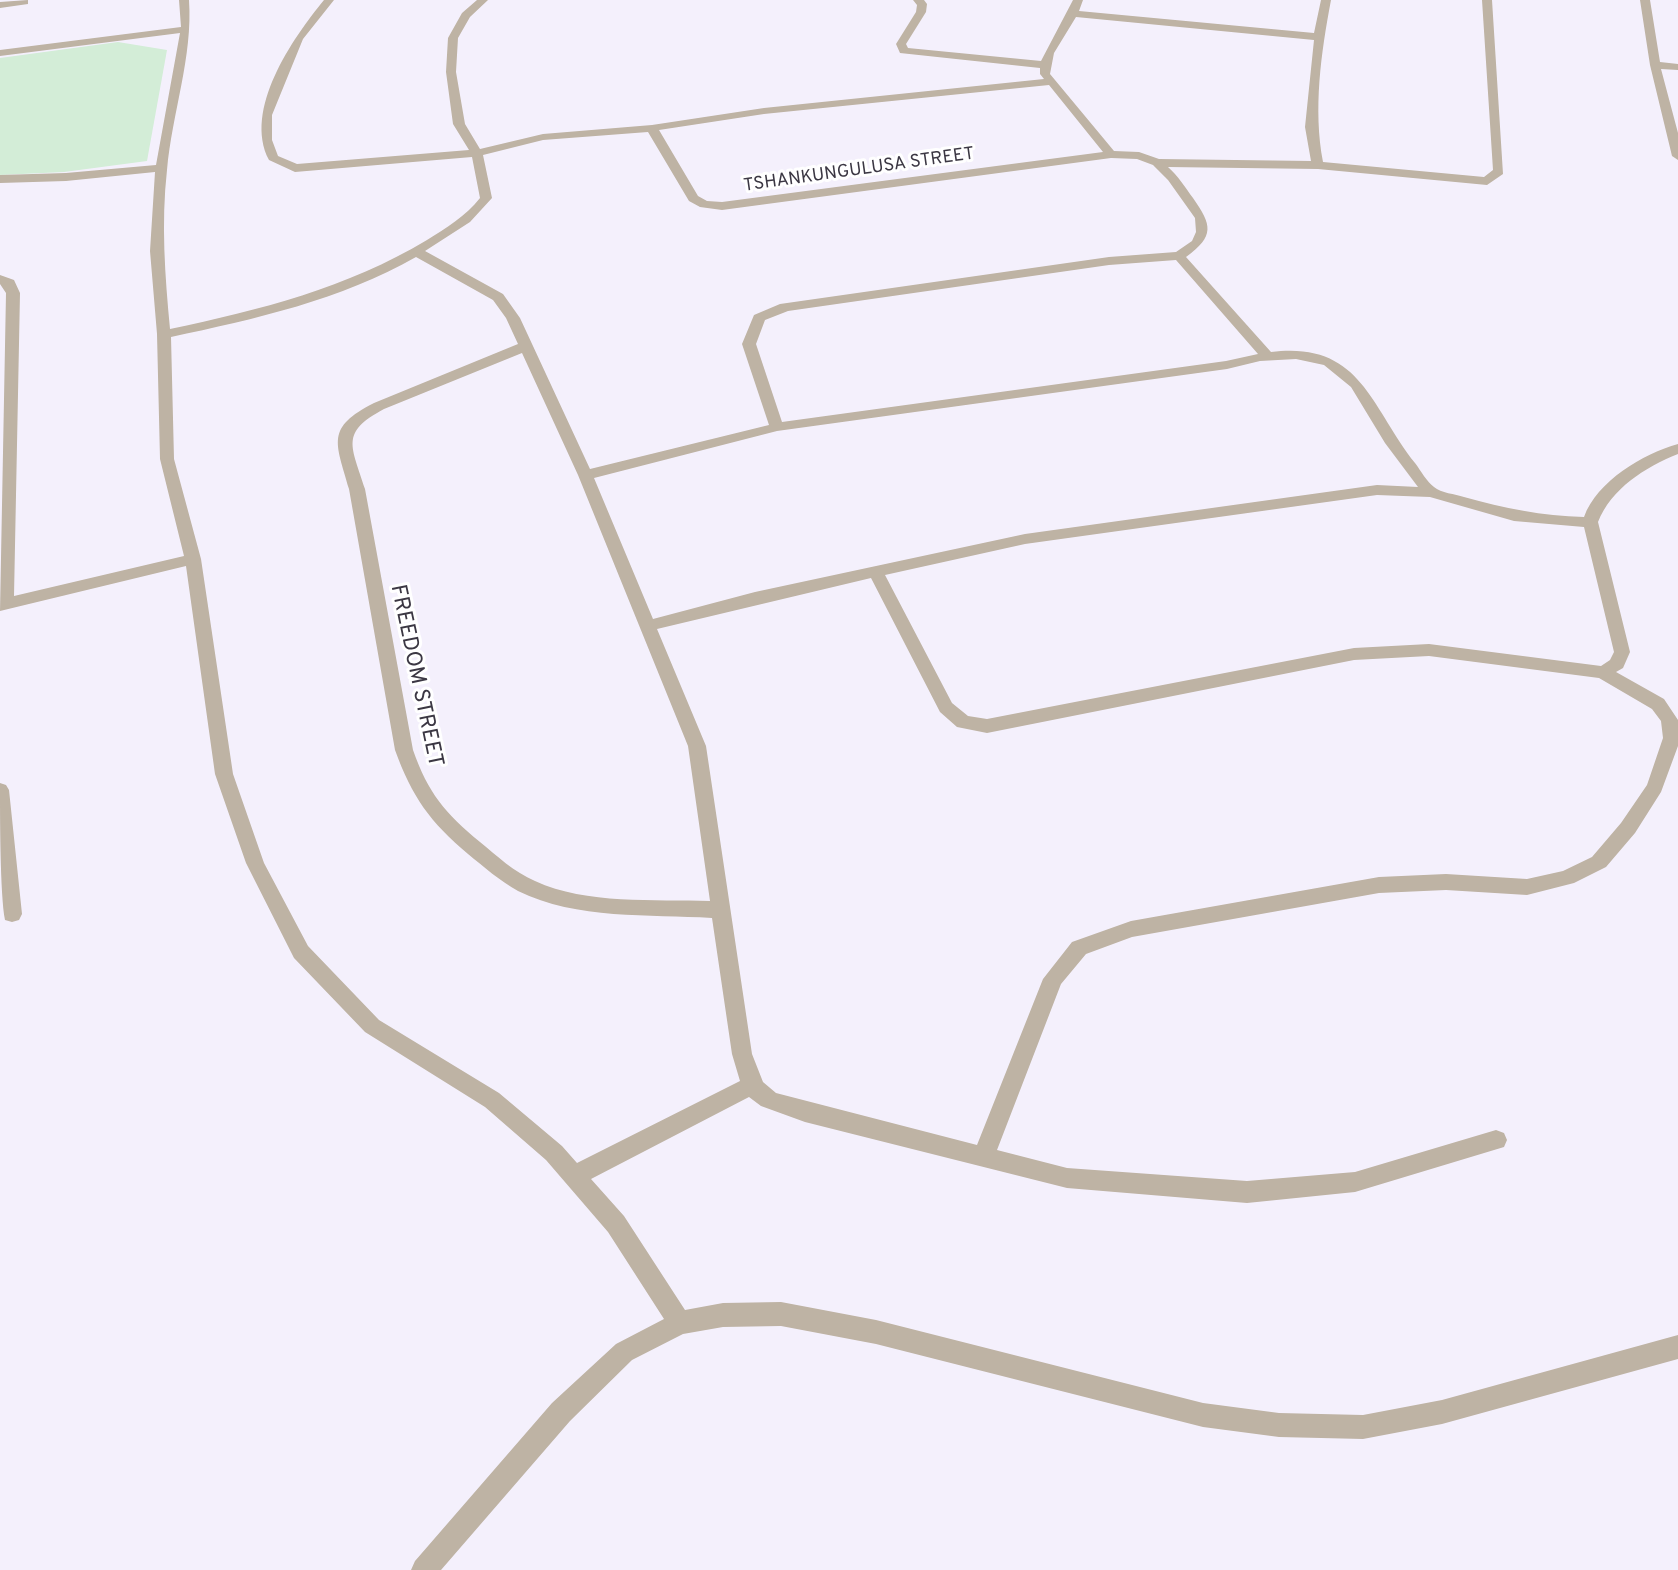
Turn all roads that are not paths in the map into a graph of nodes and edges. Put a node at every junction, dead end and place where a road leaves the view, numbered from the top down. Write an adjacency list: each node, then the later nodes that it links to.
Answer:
1 (184, 0): 12 (street)
2 (329, 0): 20 (street)
3 (483, 0): 20 (street)
4 (918, 0): 15 (street)
5 (1078, 0): 11 (street)
6 (1326, 0): 13 (street)
7 (1487, 0): 24 (street, TSHANKUNGULUSA STREET)
8 (1645, 0): 16 (street)
9 (24, 2): 10 (street)
10 (0, 5)
11 (1075, 14): 13 (street); 15 (street)
12 (186, 29): 14 (street); 25 (street)
13 (1319, 37): 24 (street)
14 (0, 53)
15 (1045, 65): 18 (street)
16 (1655, 65): 17 (street); 22 (street)
17 (1678, 67)
18 (1050, 82): 19 (street); 21 (street)
19 (652, 128): 20 (street); 21 (street, TSHANKUNGULUSA STREET)
20 (477, 153): 27 (street)
21 (1111, 154): 23 (street, TSHANKUNGULUSA STREET)
22 (1678, 156)
23 (1157, 163): 24 (street, TSHANKUNGULUSA STREET); 28 (street)
24 (1318, 165)
25 (161, 168): 26 (street); 30 (street)
26 (0, 179)
27 (417, 252): 30 (street); 31 (street)
28 (1179, 256): 32 (street); 33 (street)
29 (0, 279): 40 (street)
30 (164, 334): 38 (street)
31 (526, 346): 35 (street); 44 (street, FREEDOM STREET)
32 (1266, 354): 33 (street); 36 (street)
33 (777, 427): 35 (street)
34 (1678, 449): 37 (street)
35 (585, 475): 41 (street)
36 (1430, 492): 37 (street); 39 (street)
37 (1590, 522): 42 (street)
38 (193, 559): 40 (street); 49 (street)
39 (876, 572): 41 (street); 42 (street)
40 (3, 604)
41 (648, 626): 44 (street)
42 (1603, 672): 48 (street)
43 (0, 790): 45 (street)
44 (721, 910): 46 (street)
45 (12, 914)
46 (750, 1086): 48 (street); 49 (street)
47 (1496, 1140): 48 (street)
48 (983, 1158)
49 (574, 1176): 50 (street)
50 (680, 1323): 51 (street); 52 (street)
51 (1678, 1347)
52 (424, 1570)

